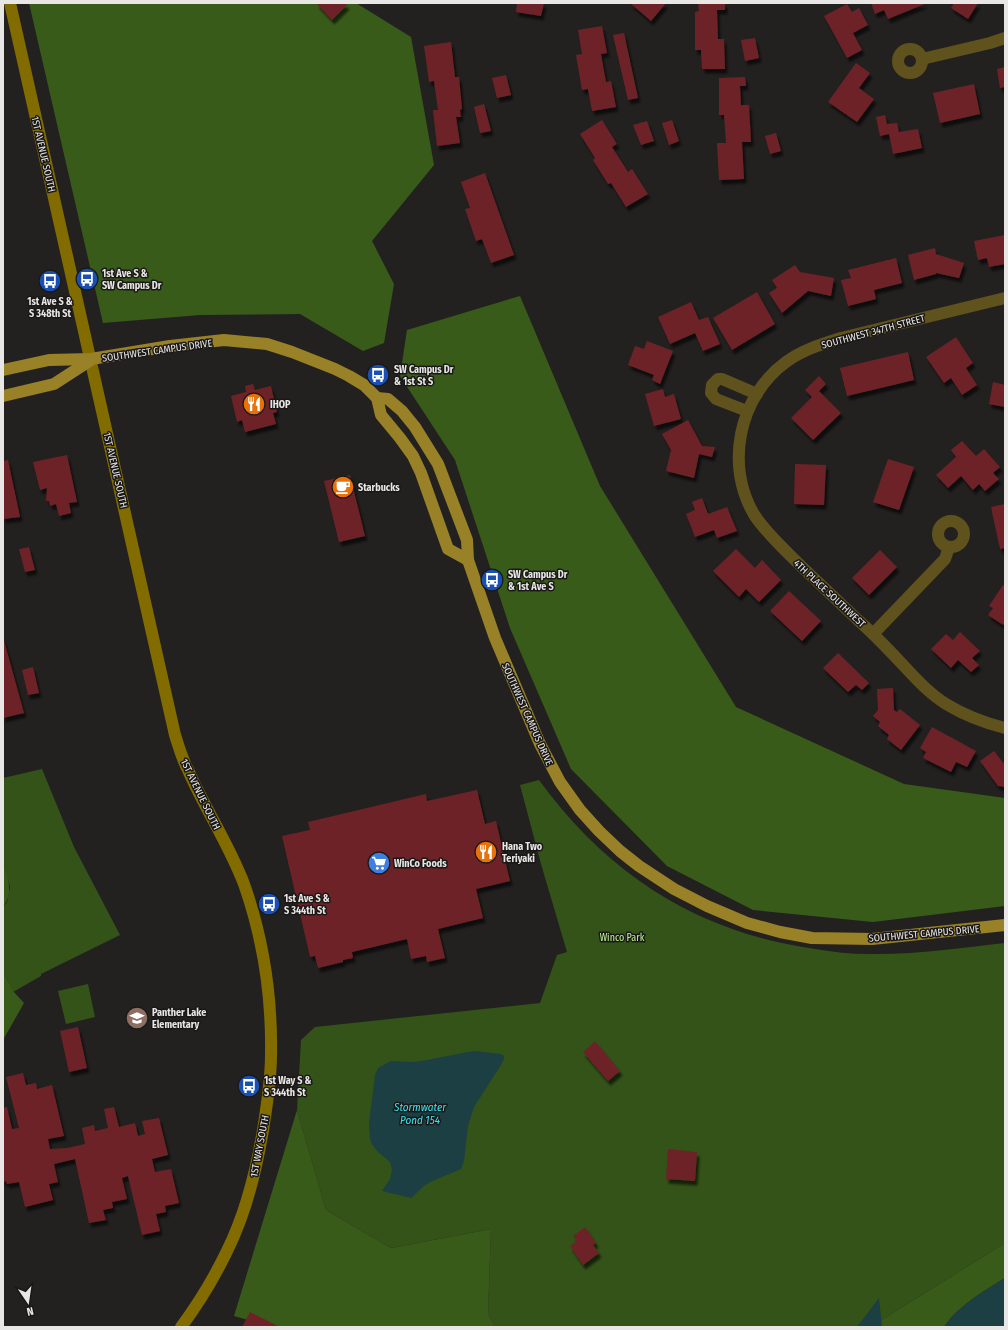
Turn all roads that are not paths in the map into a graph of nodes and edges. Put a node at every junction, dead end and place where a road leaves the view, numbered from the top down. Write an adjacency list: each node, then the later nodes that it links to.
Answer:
1 (10, 3): 5 (main road, 1ST AVENUE SOUTH)
2 (1005, 38): 3 (street)
3 (922, 59)
4 (1005, 298): 7 (street, SOUTHWEST 347TH STREET)
5 (91, 360): 6 (main road); 8 (main road); 9 (main road, SOUTHWEST CAMPUS DRIVE); 15 (main road, 1ST AVENUE SOUTH)
6 (3, 370)
7 (757, 394): 10 (street, SOUTHWEST 347TH STREET); 10 (street)
8 (3, 396)
9 (377, 398): 12 (main road, SOUTHWEST CAMPUS DRIVE); 12 (main road, SOUTHWEST CAMPUS DRIVE)
10 (749, 408): 13 (street, 4TH PLACE SOUTHWEST)
11 (949, 547): 13 (street)
12 (468, 560): 16 (main road, SOUTHWEST CAMPUS DRIVE)
13 (873, 634): 14 (street, 4TH PLACE SOUTHWEST)
14 (1004, 728)
15 (256, 924): 17 (main road, 1ST WAY SOUTH)
16 (1005, 925)
17 (181, 1327)

